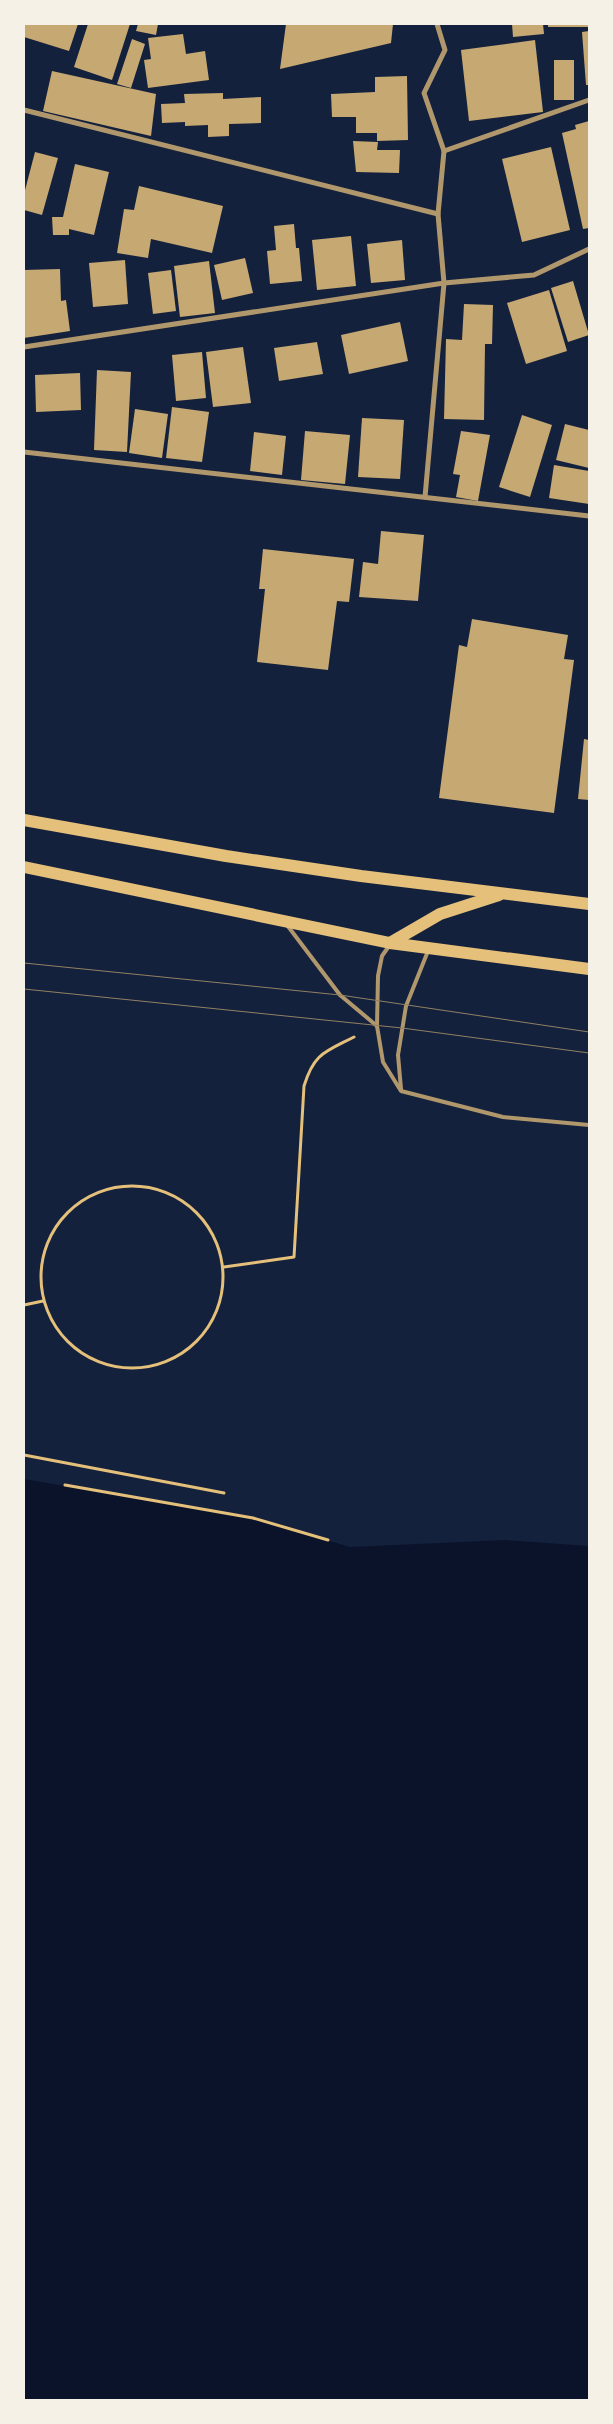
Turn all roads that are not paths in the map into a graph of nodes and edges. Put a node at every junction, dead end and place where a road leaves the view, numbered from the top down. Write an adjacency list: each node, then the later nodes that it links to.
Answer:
1 (437, 24): 4 (street)
2 (589, 100): 4 (street)
3 (24, 110): 5 (street)
4 (444, 151): 5 (street)
5 (438, 214): 7 (street)
6 (589, 250): 7 (street)
7 (444, 283): 8 (street); 10 (street)
8 (24, 347)
9 (24, 452): 10 (street)
10 (425, 497): 11 (street)
11 (589, 516)
12 (24, 820): 14 (main road)
13 (24, 867): 16 (main road)
14 (505, 893): 15 (main road); 17 (main road)
15 (589, 904)
16 (285, 923): 17 (main road); 20 (lane)
17 (390, 943): 18 (main road); 20 (lane)
18 (428, 950): 19 (main road); 21 (lane)
19 (589, 969)
20 (377, 1026): 21 (lane)
21 (401, 1091): 22 (lane)
22 (589, 1125)

